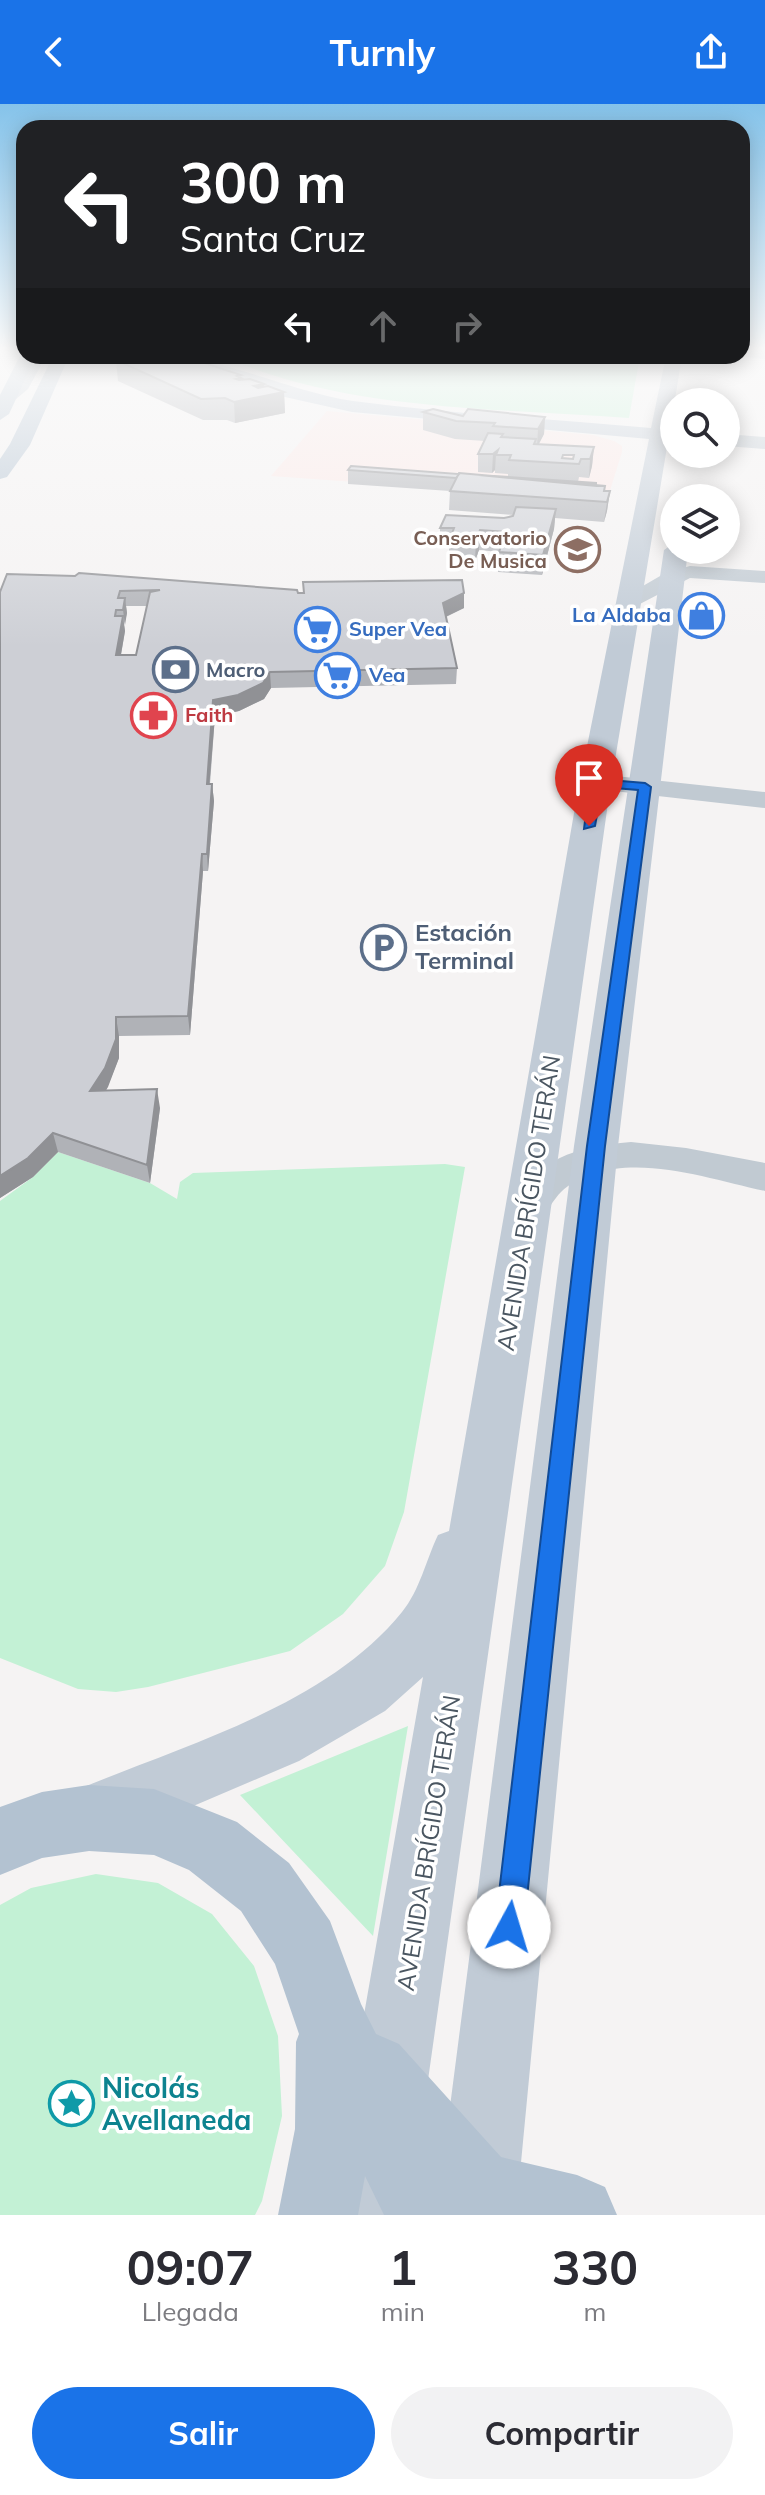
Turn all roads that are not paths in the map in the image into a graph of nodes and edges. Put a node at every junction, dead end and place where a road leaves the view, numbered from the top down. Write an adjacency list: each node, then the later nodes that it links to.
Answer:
1 (17, 450): 3 (main road)
2 (660, 457): 8 (main road, AVENIDA BRÍGIDO TERÁN)
3 (0, 473)
4 (674, 564): 8 (street)
5 (675, 564): 10 (main road)
6 (679, 564): 7 (street)
7 (765, 577)
8 (628, 601): 9 (main road, AVENIDA BRÍGIDO TERÁN)
9 (597, 782): 10 (street); 16 (main road, AVENIDA BRÍGIDO TERÁN)
10 (645, 787): 11 (street); 12 (main road)
11 (765, 800)
12 (604, 1089): 13 (street); 14 (main road)
13 (667, 1158): 14 (street); 15 (street)
14 (594, 1161): 16 (street); 21 (main road)
15 (765, 1177)
16 (528, 1209): 17 (main road, AVENIDA BRÍGIDO TERÁN)
17 (488, 1472): 18 (main road); 21 (main road, AVENIDA BRÍGIDO TERÁN)
18 (89, 1818): 19 (main road); 20 (main road)
19 (0, 1841)
20 (330, 2020): 21 (main road); 22 (main road)
21 (418, 2170): 23 (main road)
22 (318, 2215)
23 (577, 2215)

